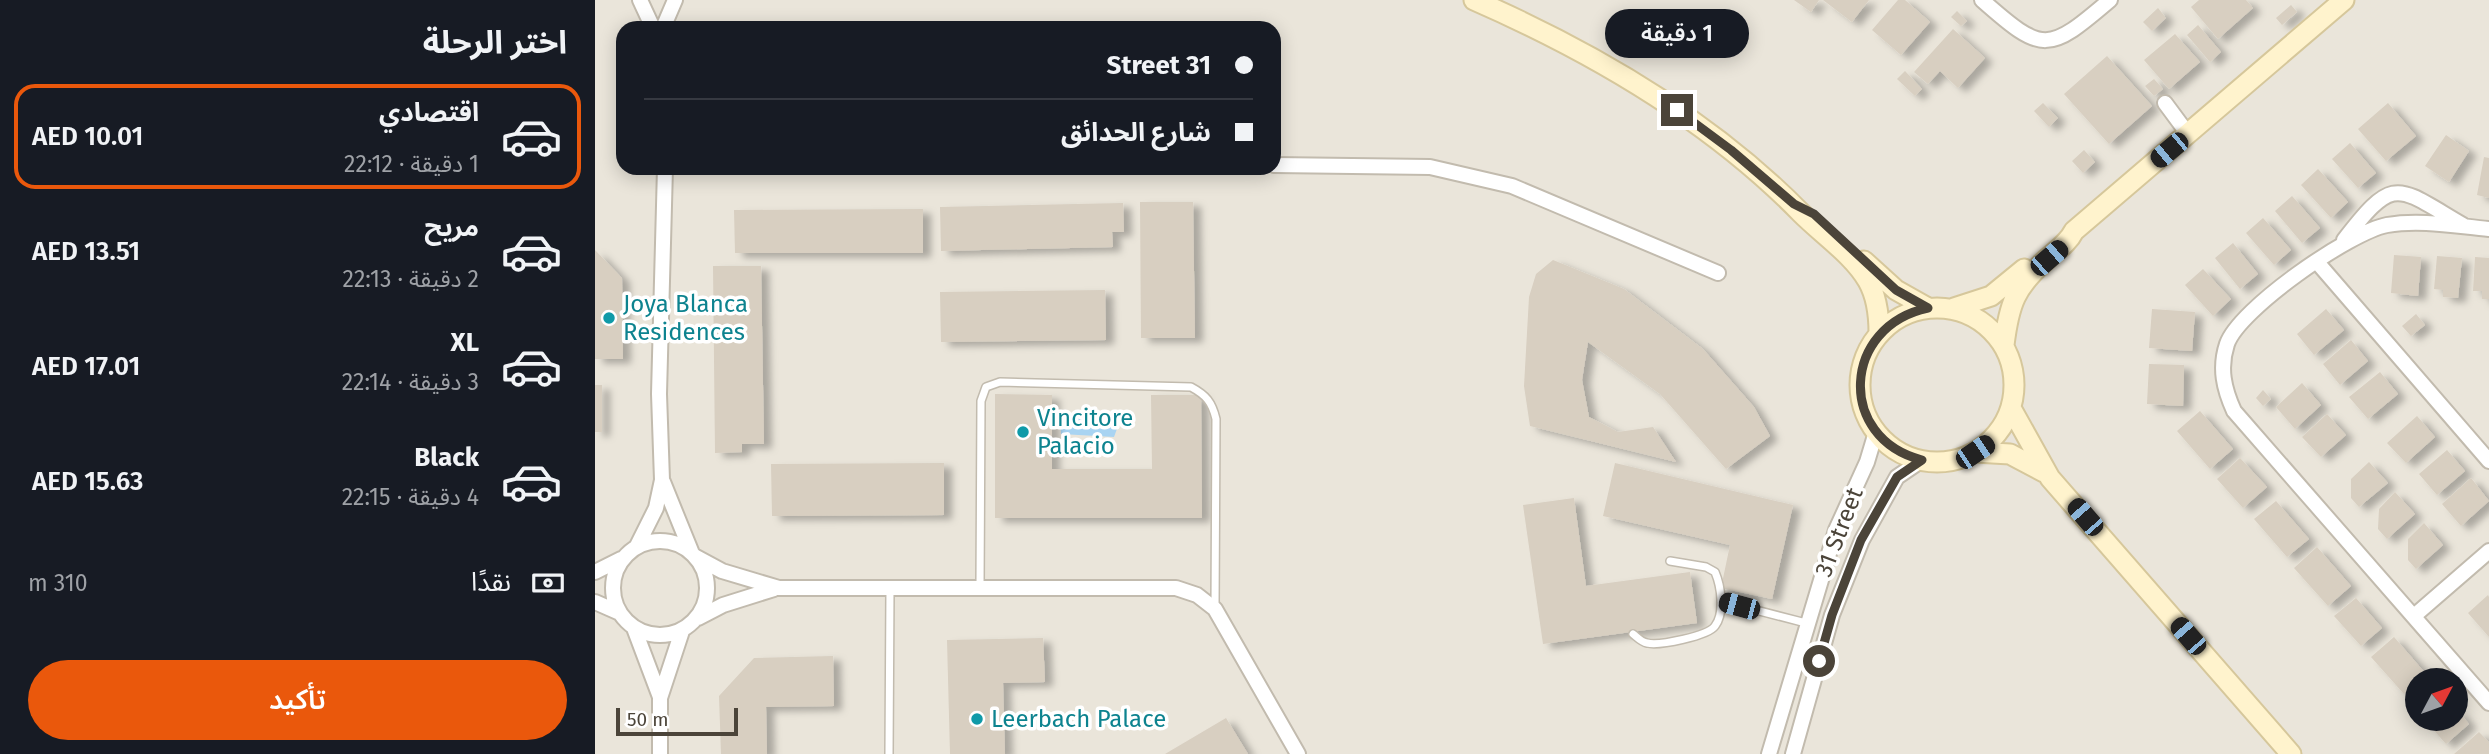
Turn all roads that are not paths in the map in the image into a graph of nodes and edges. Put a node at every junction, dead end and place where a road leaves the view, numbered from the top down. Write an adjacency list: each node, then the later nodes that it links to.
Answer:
1 (640, 0): 7 (street)
2 (675, 0): 8 (street)
3 (1474, 0): 13 (street)
4 (1982, 0): 5 (street)
5 (2109, 0)
6 (2344, 0): 10 (street)
7 (650, 21)
8 (666, 21)
9 (2165, 103): 10 (street)
10 (2188, 134): 16 (street)
11 (1281, 164): 19 (street)
12 (664, 175): 30 (street)
13 (1794, 204): 20 (street); 22 (street)
14 (2467, 227): 15 (street); 17 (street); 17 (street)
15 (2489, 229)
16 (2074, 231): 21 (street); 23 (street)
17 (2341, 244): 18 (street)
18 (2317, 262): 28 (street); 44 (street)
19 (1718, 273)
20 (1928, 308): 21 (street); 22 (street)
21 (1952, 309): 23 (street)
22 (1879, 333): 25 (street)
23 (2004, 345): 24 (street)
24 (2011, 408): 26 (street); 29 (street)
25 (1876, 432): 27 (street); 46 (street, 31 Street)
26 (1975, 452): 27 (street); 29 (street)
27 (1922, 460): 56 (street, 31 Street)
28 (2489, 461)
29 (2050, 478): 57 (street)
30 (662, 480): 31 (street); 33 (street)
31 (637, 546): 33 (street); 34 (street)
32 (2489, 551): 44 (street)
33 (694, 554): 37 (street); 45 (street)
34 (622, 559): 36 (street); 43 (street)
35 (1670, 561): 40 (lane)
36 (595, 572)
37 (779, 588): 38 (street); 45 (street)
38 (890, 588): 39 (street); 53 (lane)
39 (980, 588): 42 (street); 42 (lane)
40 (1721, 601): 46 (lane); 49 (lane)
41 (595, 602): 43 (street)
42 (1215, 609): 54 (street)
43 (620, 613): 47 (street)
44 (2413, 617): 51 (street)
45 (698, 618): 48 (street)
46 (1806, 623): 55 (street, 31 Street)
47 (634, 628): 48 (street); 50 (street)
48 (682, 631): 50 (street)
49 (1633, 634)
50 (660, 698): 52 (street)
51 (2489, 703)
52 (660, 754)
53 (889, 754)
54 (1298, 754)
55 (1769, 754)
56 (1793, 754)
57 (2291, 754)

